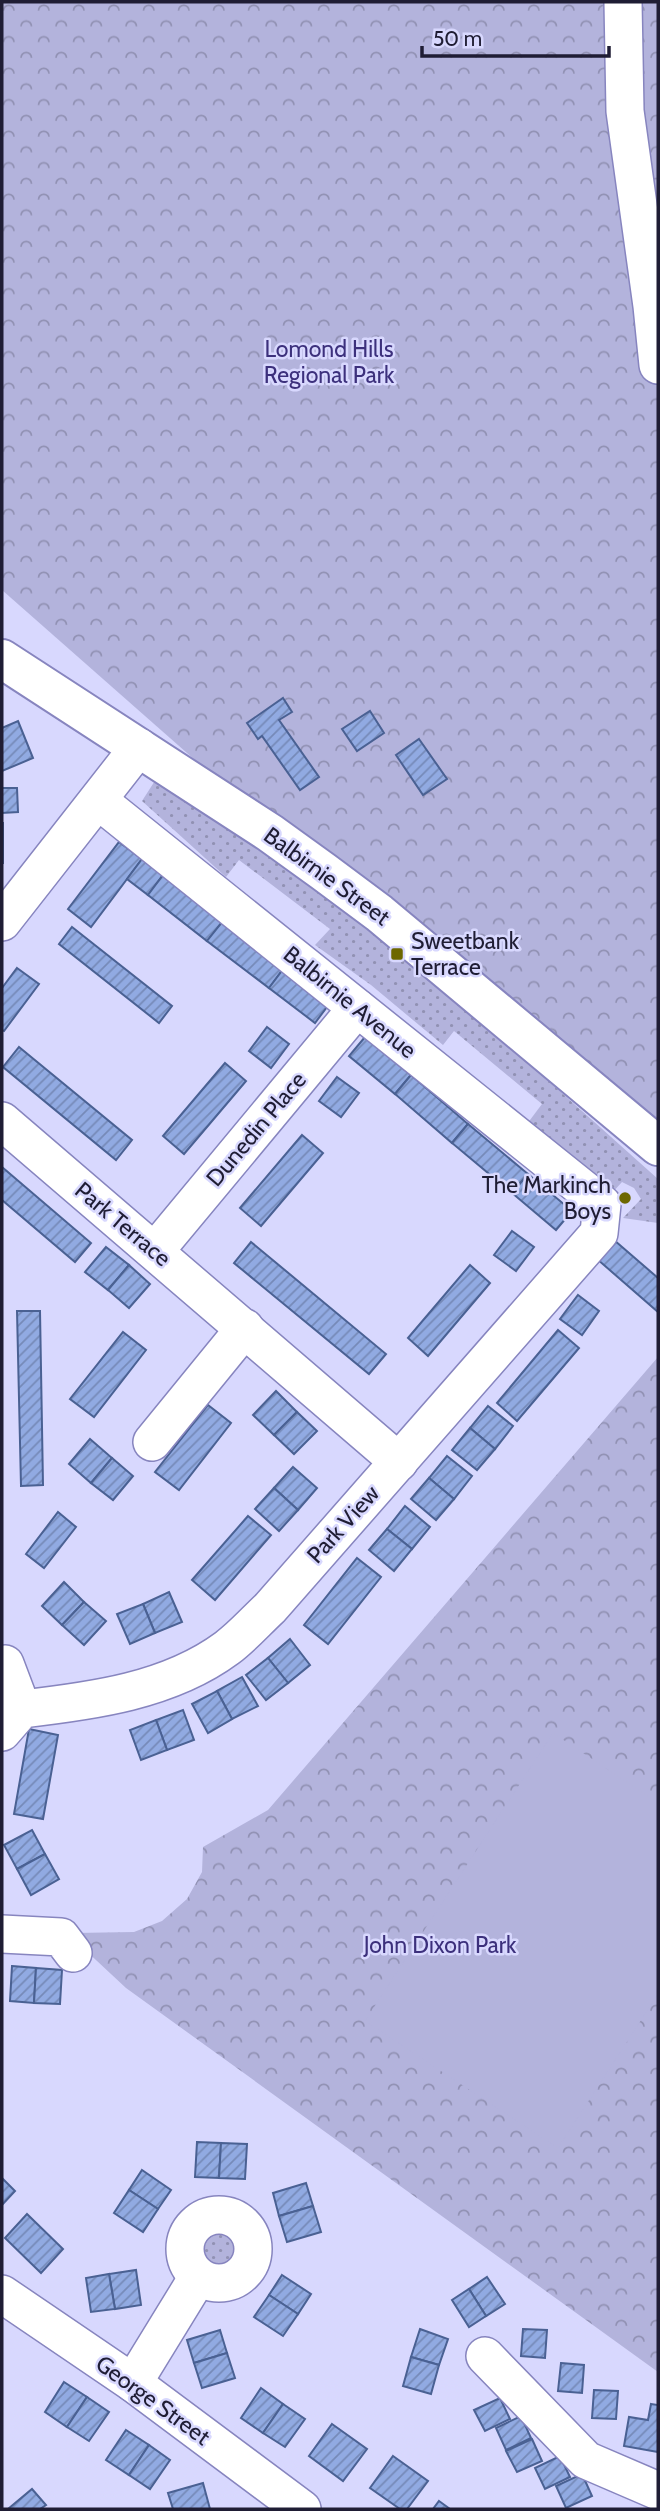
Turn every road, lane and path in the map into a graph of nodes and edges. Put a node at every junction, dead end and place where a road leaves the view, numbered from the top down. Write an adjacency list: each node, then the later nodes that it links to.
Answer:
1 (622, 2): 2 (street)
2 (658, 365)
3 (4, 661): 4 (main road, Balbirnie Street)
4 (139, 747): 5 (street); 9 (main road, Balbirnie Street)
5 (99, 801): 6 (street); 7 (street, Balbirnie Avenue)
6 (2, 922)
7 (357, 1008): 10 (street, Balbirnie Avenue); 11 (street, Dunedin Place)
8 (2, 1121): 11 (street, Park Terrace)
9 (658, 1146)
10 (602, 1203): 14 (street, Park View)
11 (155, 1251): 12 (street, Park Terrace)
12 (245, 1328): 13 (street); 14 (street, Park Terrace)
13 (152, 1441)
14 (399, 1462): 16 (street, Park View)
15 (5, 1664): 16 (street)
16 (12, 1720)
17 (2, 1934): 18 (street)
18 (73, 1953)
19 (198, 2277): 22 (street)
20 (2, 2294): 22 (street, George Street)
21 (485, 2356): 23 (street)
22 (133, 2383): 24 (street, George Street)
23 (658, 2491)
24 (302, 2509)

